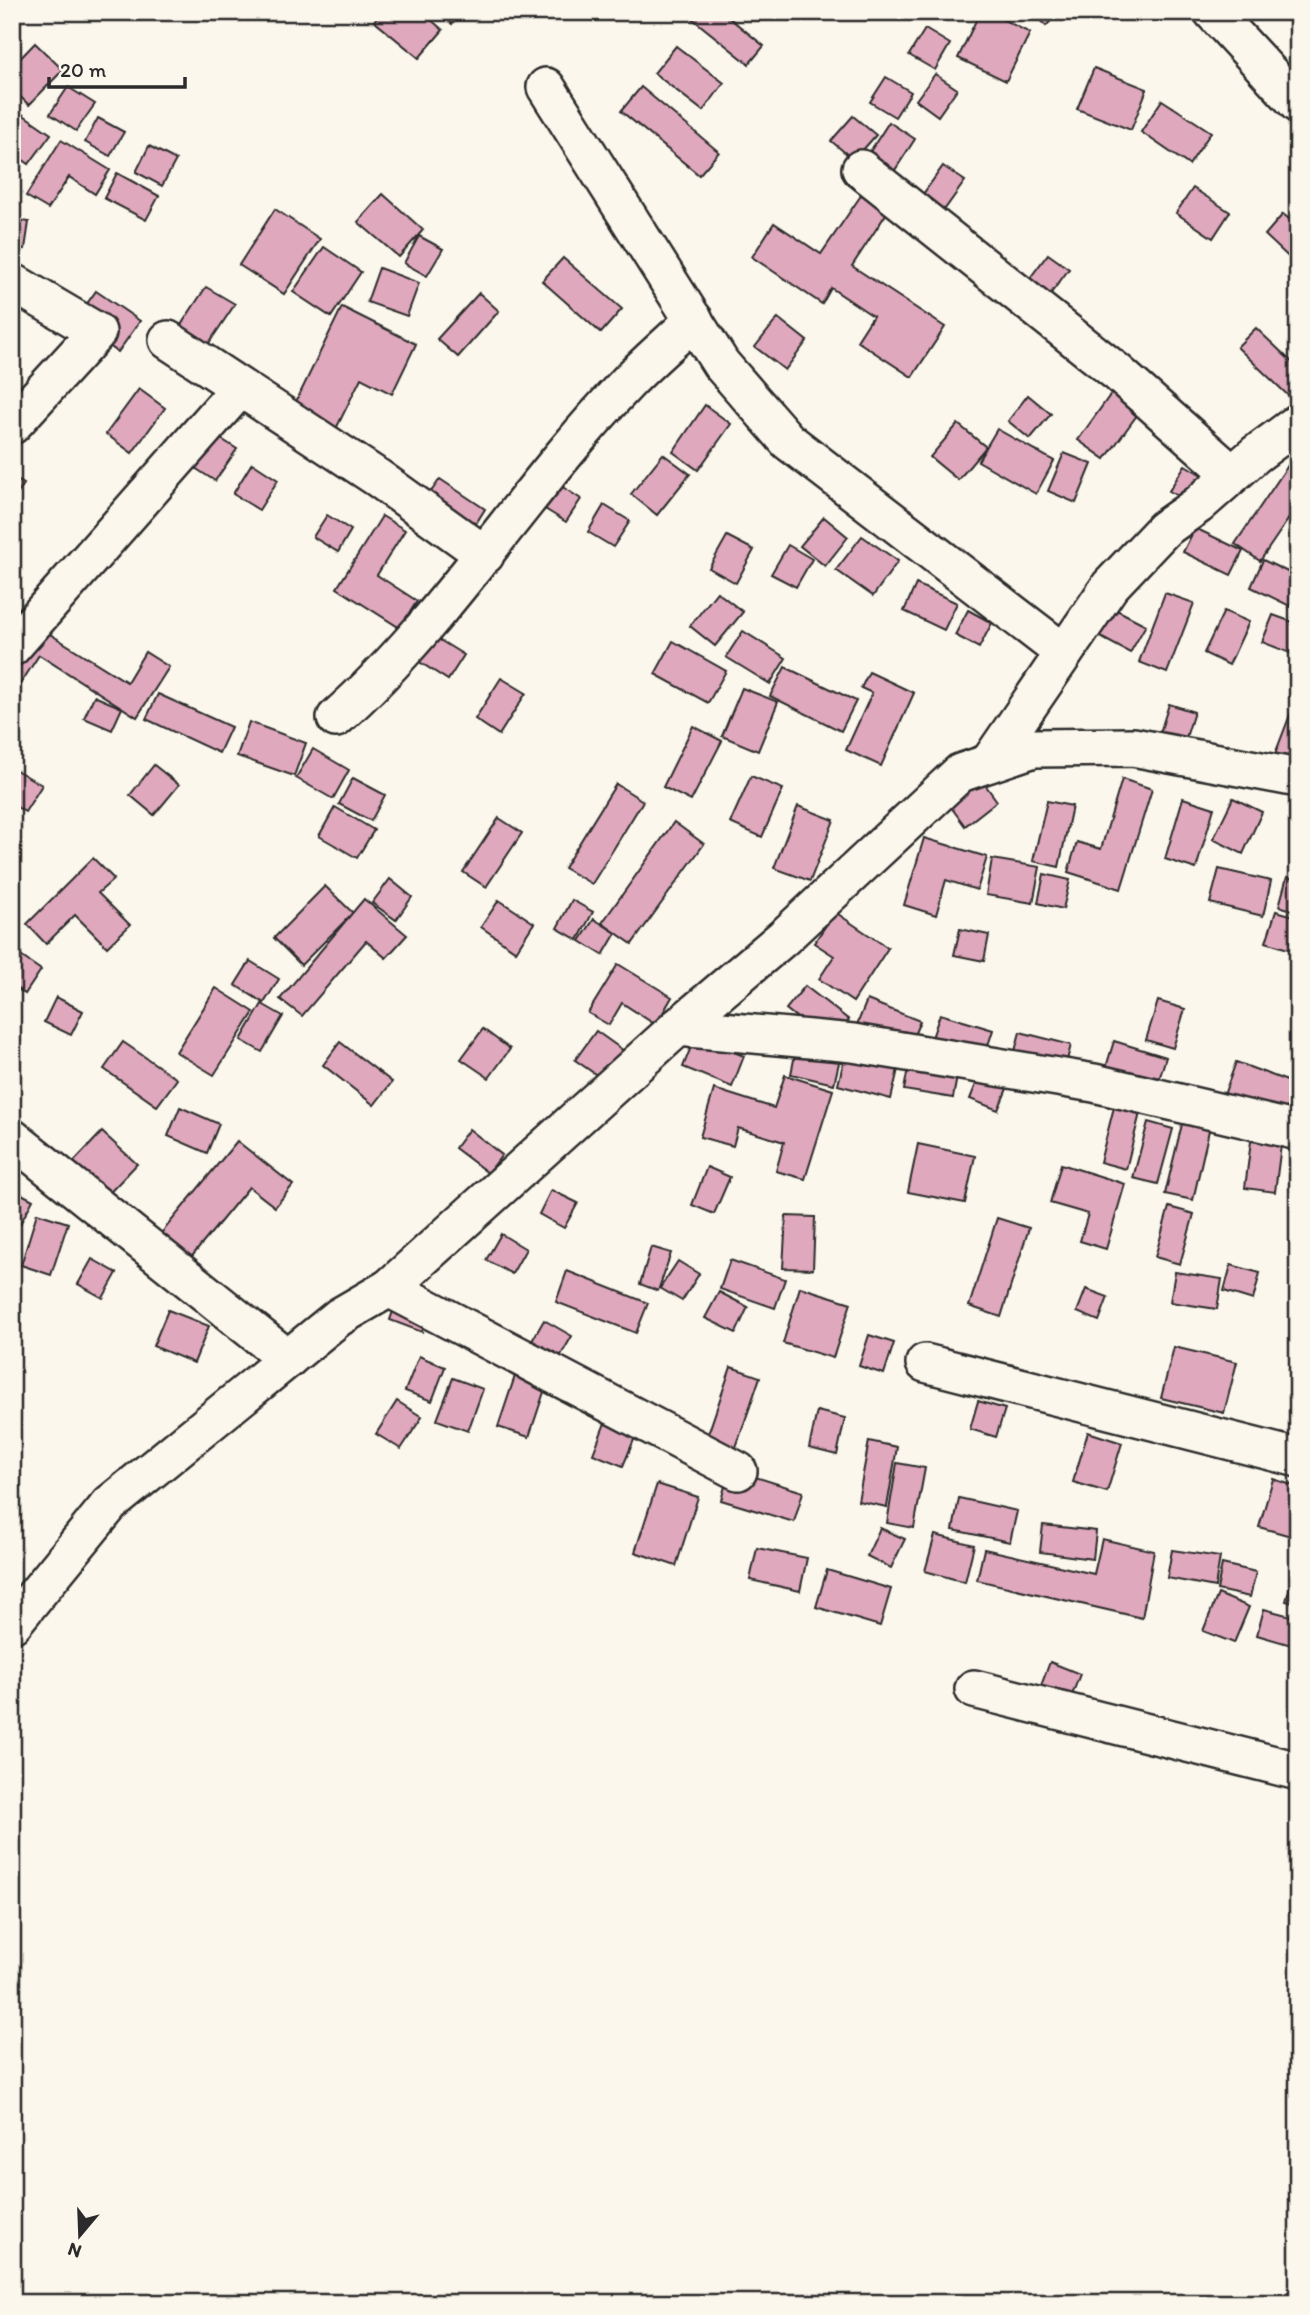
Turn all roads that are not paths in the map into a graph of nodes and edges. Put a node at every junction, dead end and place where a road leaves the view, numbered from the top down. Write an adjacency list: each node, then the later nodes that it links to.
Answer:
1 (1213, 12): 3 (street)
2 (546, 87): 6 (street)
3 (1298, 104)
4 (861, 169): 11 (street)
5 (12, 282): 10 (street)
6 (694, 320): 12 (street); 14 (street)
7 (168, 340): 8 (street)
8 (240, 388): 12 (street); 13 (street)
9 (1298, 423): 11 (street)
10 (12, 425)
11 (1232, 474): 14 (street)
12 (485, 555): 15 (street)
13 (12, 647)
14 (1064, 653): 16 (street)
15 (336, 718)
16 (989, 763): 17 (street); 18 (street)
17 (1298, 778)
18 (678, 1027): 19 (street); 21 (street)
19 (1298, 1131)
20 (12, 1138): 22 (street)
21 (389, 1288): 22 (street); 25 (street)
22 (288, 1359): 26 (street)
23 (925, 1363): 24 (street)
24 (1298, 1458)
25 (738, 1471)
26 (12, 1624)
27 (974, 1689): 28 (street)
28 (1298, 1771)

